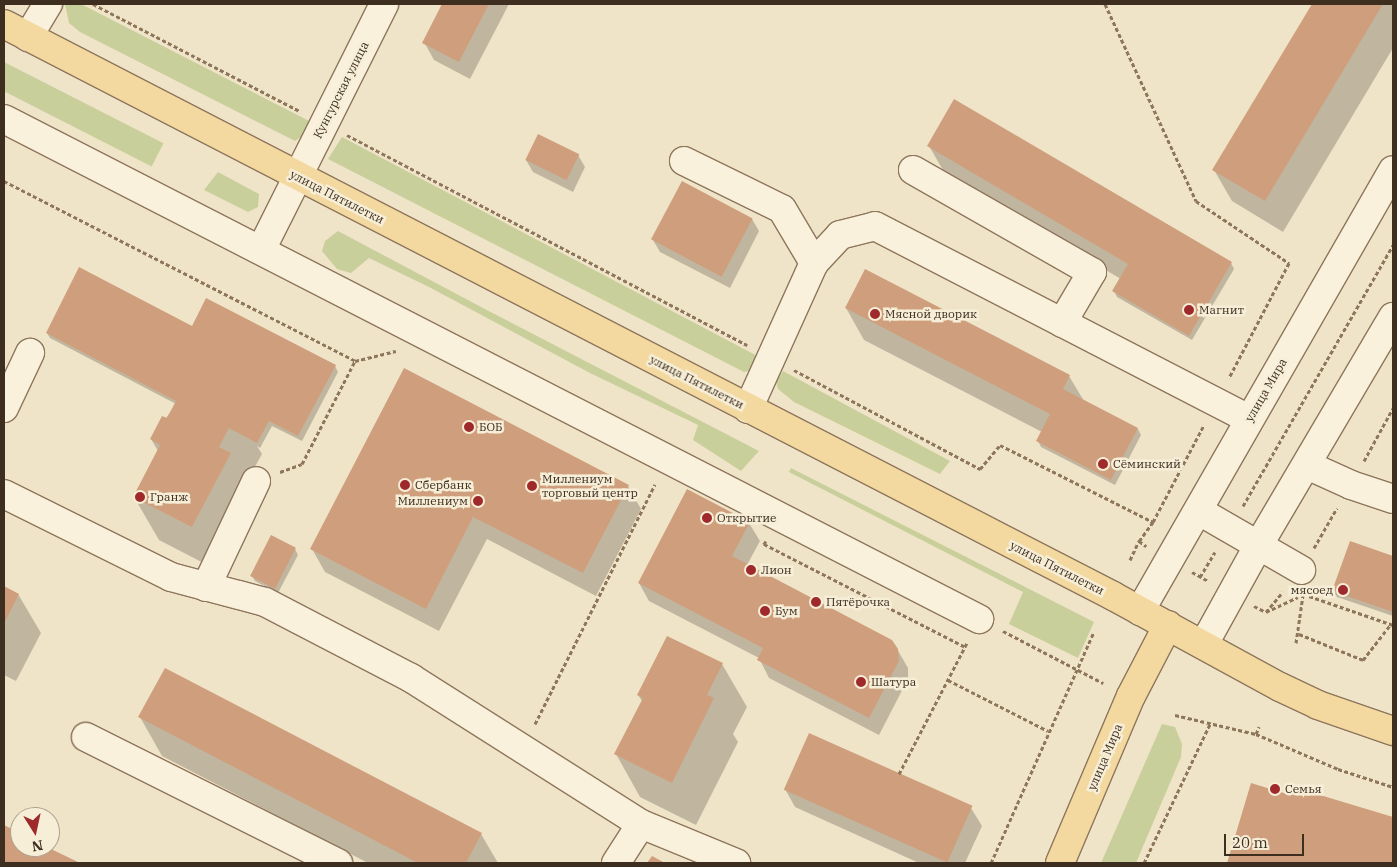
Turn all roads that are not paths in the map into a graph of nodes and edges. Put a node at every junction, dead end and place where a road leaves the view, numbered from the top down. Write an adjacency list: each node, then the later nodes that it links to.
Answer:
1 (48, 4): 4 (street)
2 (384, 4): 9 (street, Кунгурская улица)
3 (4, 24): 4 (main road, улица Пятилетки)
4 (28, 37): 9 (main road, улица Пятилетки)
5 (4, 119): 10 (street)
6 (684, 161): 11 (street)
7 (913, 170): 13 (street)
8 (1393, 170): 17 (street, улица Мира)
9 (298, 177): 10 (street, Кунгурская улица); 16 (main road, улица Пятилетки)
10 (261, 250): 28 (street)
11 (814, 263): 13 (street); 16 (street)
12 (1393, 317): 18 (street)
13 (1062, 323): 17 (street)
14 (30, 353): 15 (street)
15 (4, 408)
16 (748, 409): 26 (main road, улица Пятилетки)
17 (1249, 420): 22 (street, улица Мира)
18 (1308, 464): 21 (street); 23 (street)
19 (256, 482): 25 (street)
20 (4, 494): 25 (street)
21 (1393, 499)
22 (1199, 511): 23 (street); 26 (street, улица Мира)
23 (1258, 546): 24 (street); 29 (street)
24 (1302, 582)
25 (206, 587): 32 (street)
26 (1140, 611): 27 (main road, улица Пятилетки)
27 (1168, 625): 29 (main road, улица Пятилетки); 36 (main road, улица Мира)
28 (975, 628)
29 (1204, 644): 30 (main road, улица Пятилетки)
30 (1393, 731)
31 (86, 738): 33 (street)
32 (641, 824): 34 (street); 35 (street)
33 (338, 863)
34 (616, 863)
35 (736, 863)
36 (1060, 863)

